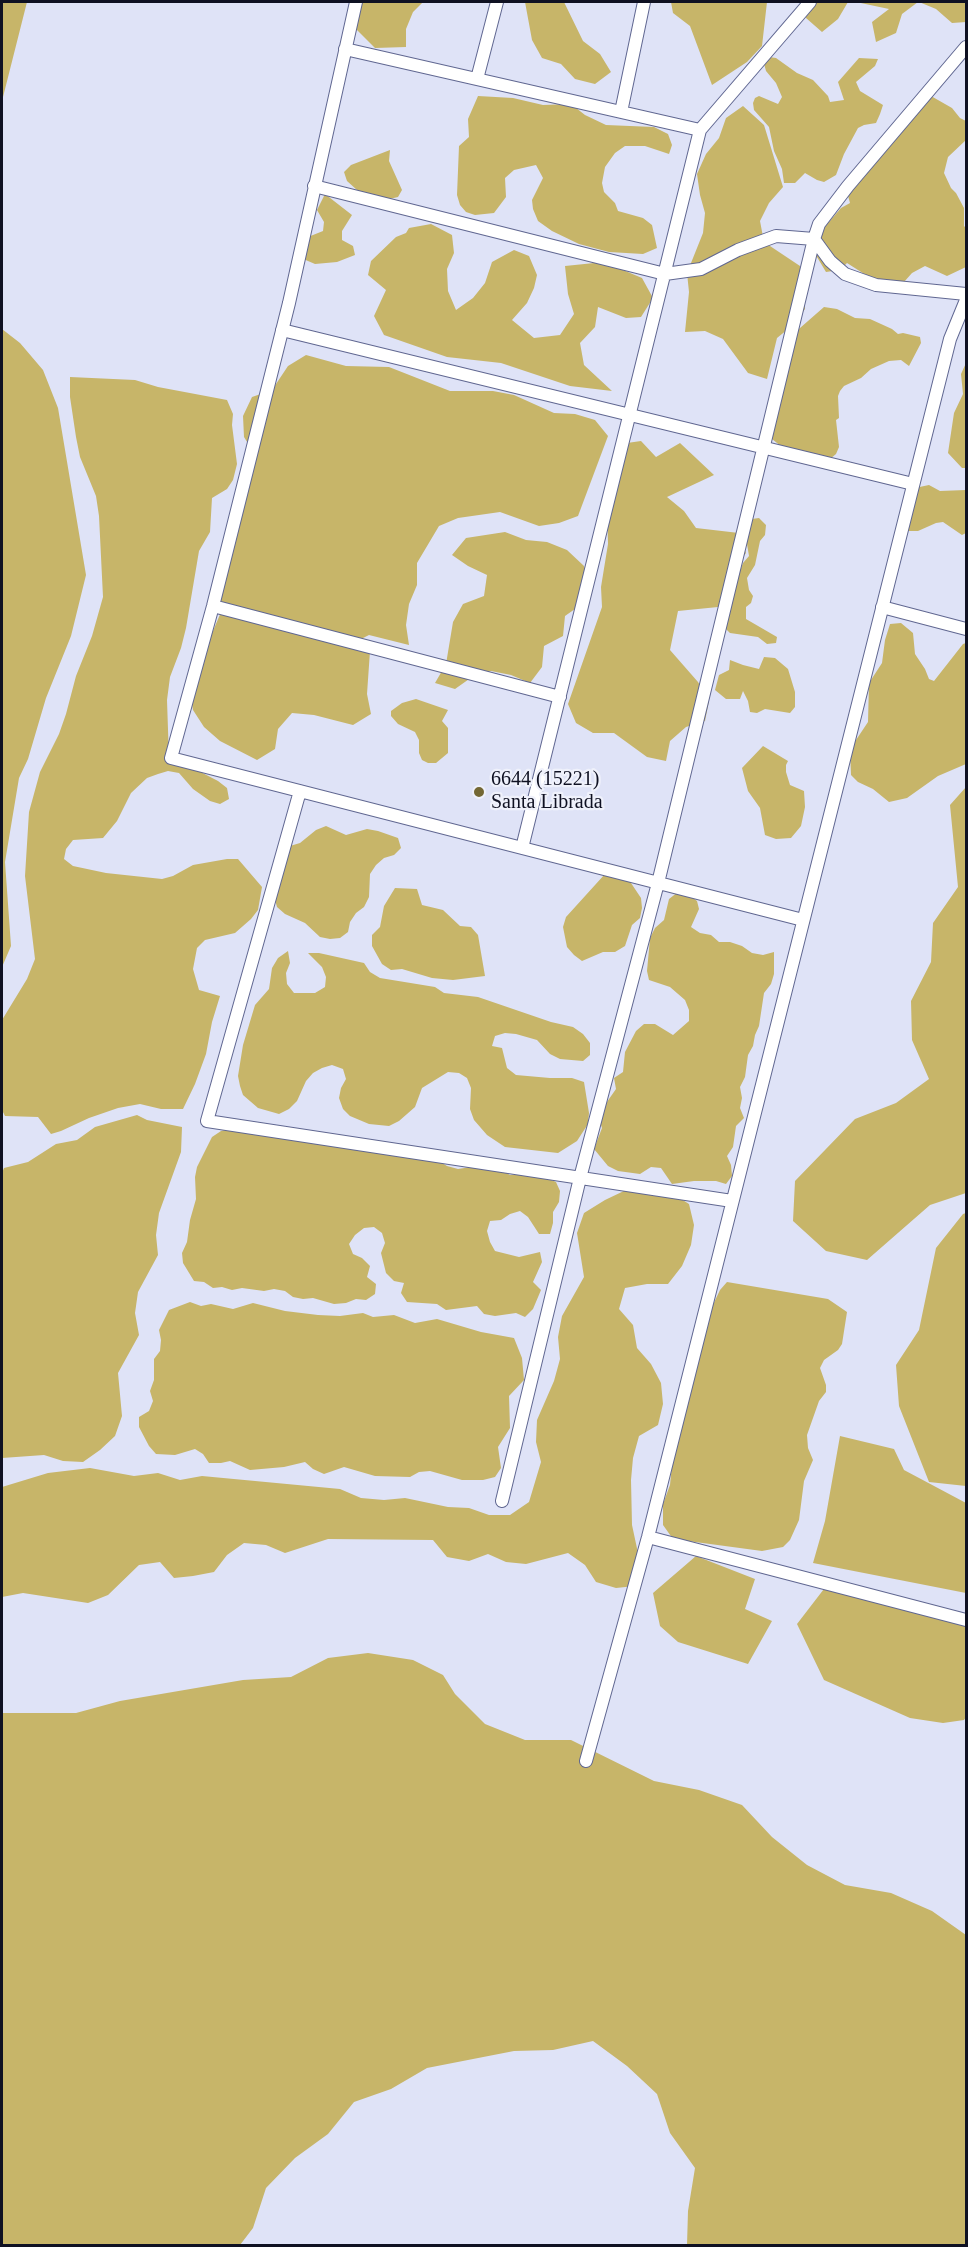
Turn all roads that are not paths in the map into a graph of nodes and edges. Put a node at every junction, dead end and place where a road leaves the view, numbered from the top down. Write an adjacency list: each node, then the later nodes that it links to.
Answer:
1 (356, 2): 6 (street)
2 (497, 2): 7 (street)
3 (644, 2): 8 (street)
4 (810, 2): 9 (street)
5 (966, 47): 11 (street)
6 (345, 49): 7 (street); 10 (street)
7 (477, 79): 8 (street)
8 (621, 112): 9 (street)
9 (700, 130): 12 (street)
10 (314, 186): 12 (street); 15 (street)
11 (814, 239): 12 (street); 13 (street); 17 (street)
12 (665, 274): 16 (street)
13 (966, 294)
14 (966, 300): 18 (street)
15 (282, 330): 16 (street); 19 (street)
16 (630, 415): 17 (street); 22 (street)
17 (763, 447): 18 (street); 25 (street)
18 (913, 484): 20 (street)
19 (213, 606): 22 (street); 23 (street)
20 (882, 607): 21 (street); 26 (street)
21 (966, 629)
22 (560, 697): 24 (street)
23 (300, 791): 24 (street); 27 (street)
24 (522, 848): 25 (street)
25 (658, 883): 26 (street); 27 (street)
26 (803, 921): 28 (street)
27 (580, 1178): 28 (street); 29 (street)
28 (732, 1201): 30 (street)
29 (502, 1501)
30 (648, 1537): 31 (street); 32 (street)
31 (966, 1620)
32 (586, 1761)

